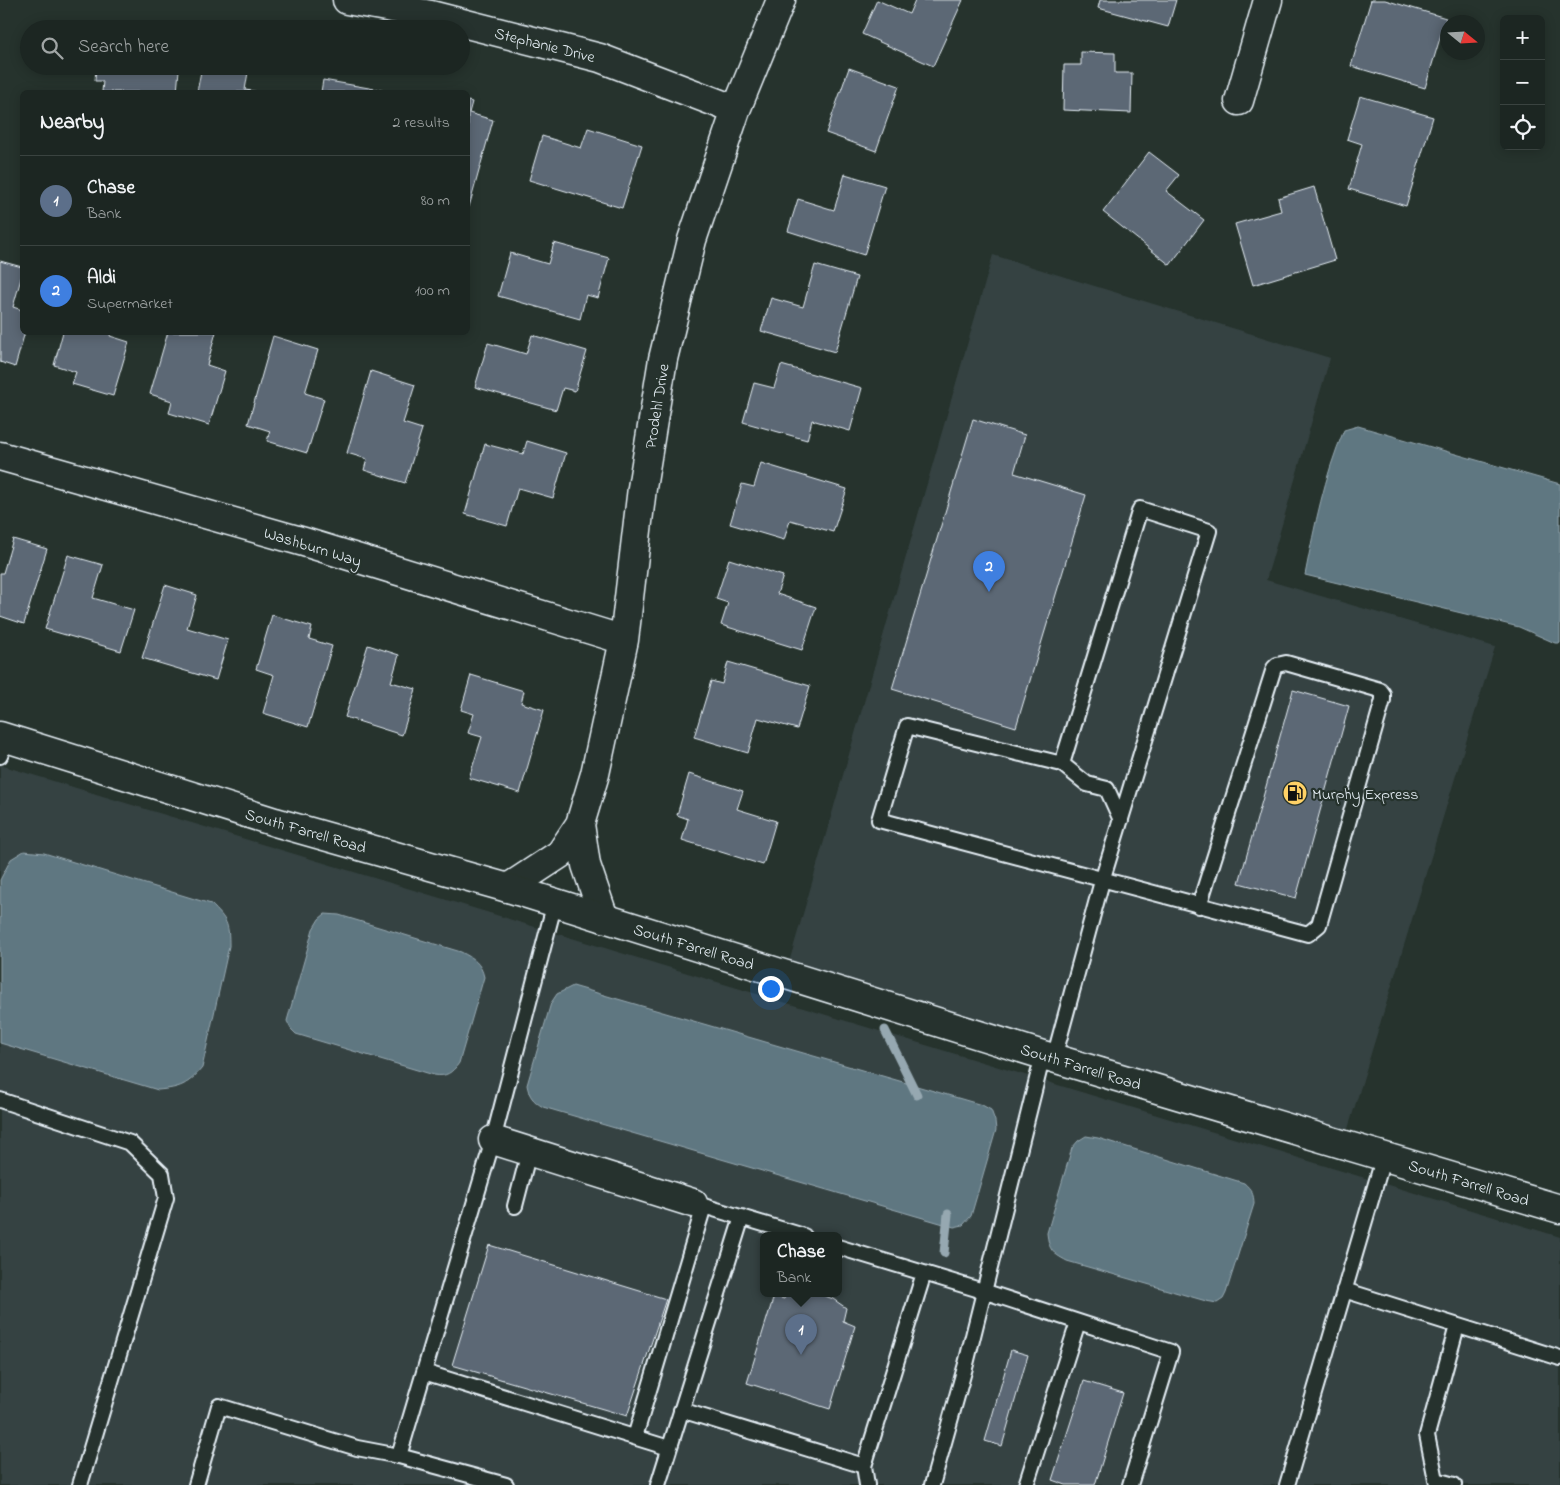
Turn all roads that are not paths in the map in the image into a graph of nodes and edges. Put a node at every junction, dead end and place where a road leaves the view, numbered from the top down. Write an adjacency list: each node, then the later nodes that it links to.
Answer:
1 (347, 0): 4 (street, Stephanie Drive)
2 (781, 0): 7 (street, Prodehl Drive)
3 (1268, 0): 6 (street)
4 (451, 20)
5 (470, 25): 7 (street, Stephanie Drive)
6 (1239, 101)
7 (736, 110): 9 (street, Prodehl Drive)
8 (0, 456): 9 (street, Washburn Way)
9 (624, 640): 13 (street, Prodehl Drive)
10 (2, 744): 15 (street, South Farrell Road)
11 (1062, 764): 12 (lane); 12 (lane); 14 (lane)
12 (1121, 820): 14 (lane)
13 (580, 824): 15 (street, Prodehl Drive); 18 (street, Prodehl Drive)
14 (1102, 881): 17 (lane); 19 (lane)
15 (508, 888): 16 (street, South Farrell Road)
16 (555, 902): 18 (street, South Farrell Road); 21 (lane)
17 (1199, 906): 17 (lane)
18 (604, 918): 19 (street, South Farrell Road)
19 (1048, 1056): 23 (street, South Farrell Road); 32 (lane)
20 (0, 1100): 42 (lane)
21 (493, 1140): 22 (street); 36 (lane)
22 (529, 1152): 24 (street); 25 (lane)
23 (1384, 1156): 26 (street, South Farrell Road); 31 (lane)
24 (698, 1204): 27 (lane); 38 (lane)
25 (515, 1206)
26 (1560, 1209)
27 (742, 1217): 28 (lane); 37 (lane)
28 (791, 1232)
29 (842, 1248): 30 (lane)
30 (924, 1273): 32 (lane); 41 (lane)
31 (1344, 1290): 34 (lane); 50 (lane)
32 (984, 1291): 33 (lane); 47 (lane)
33 (1078, 1322): 48 (lane); 49 (lane)
34 (1457, 1326): 35 (lane); 51 (lane)
35 (1560, 1358)
36 (424, 1372): 38 (lane); 40 (lane)
37 (681, 1410): 39 (lane); 41 (lane)
38 (635, 1437): 39 (lane)
39 (670, 1448): 45 (lane)
40 (399, 1456): 43 (lane); 44 (lane)
41 (864, 1466): 46 (lane)
42 (80, 1485)
43 (196, 1485)
44 (506, 1485)
45 (658, 1485)
46 (867, 1485)
47 (932, 1485)
48 (1026, 1485)
49 (1130, 1485)
50 (1286, 1485)
51 (1454, 1485)

